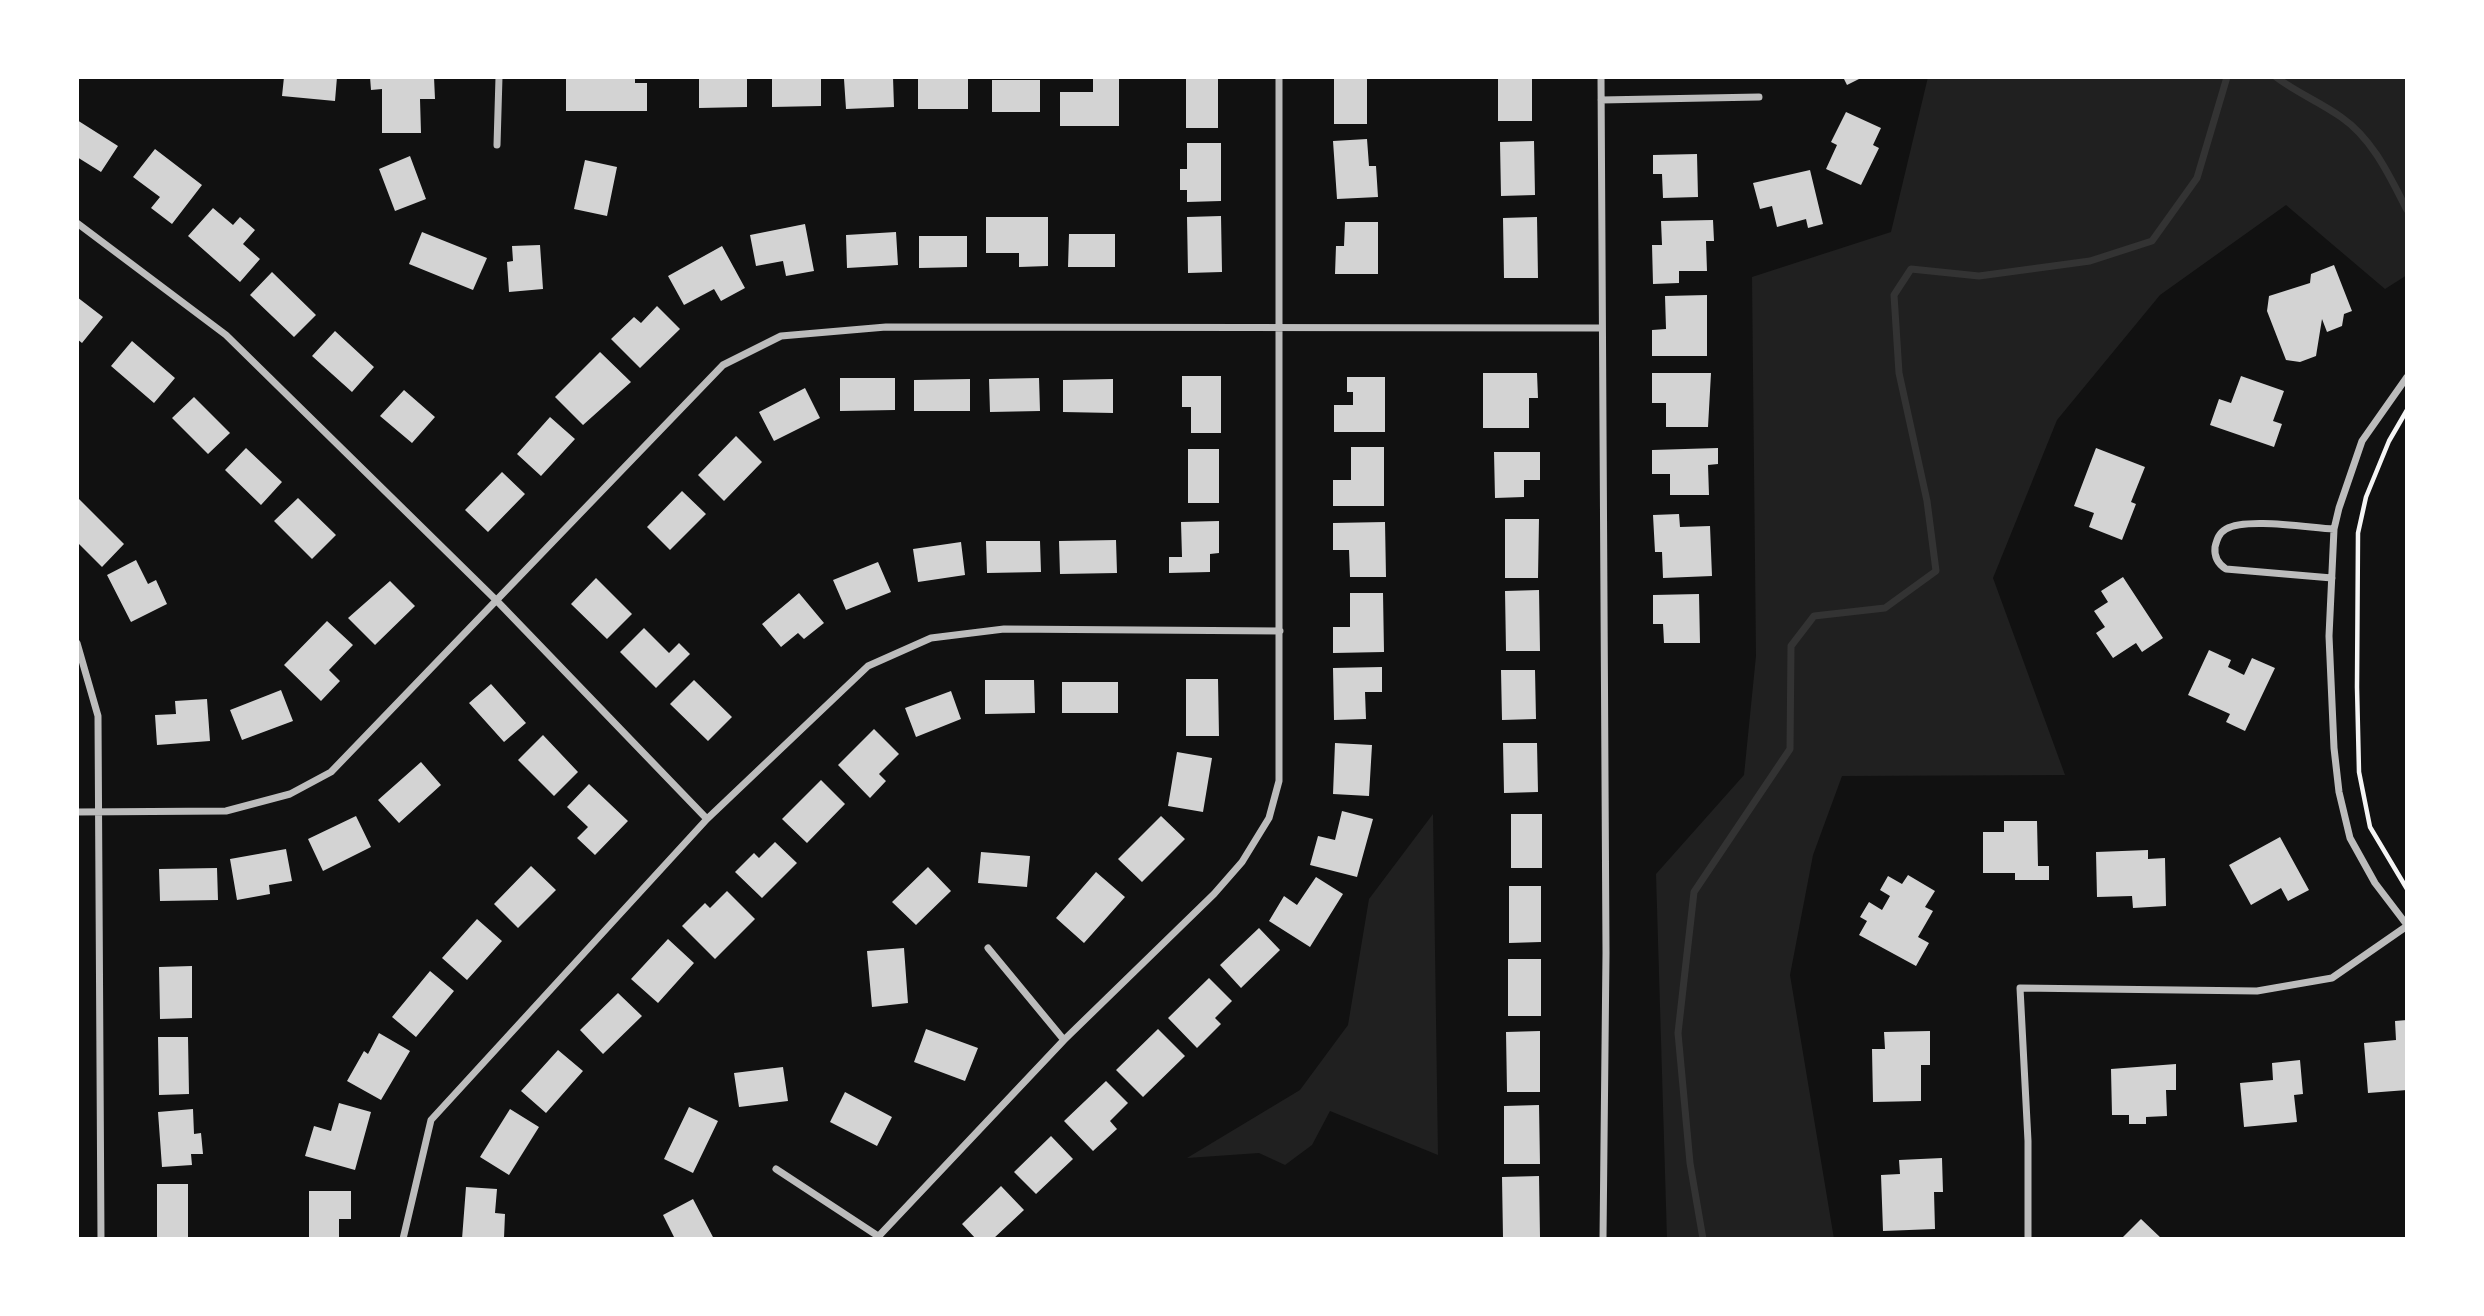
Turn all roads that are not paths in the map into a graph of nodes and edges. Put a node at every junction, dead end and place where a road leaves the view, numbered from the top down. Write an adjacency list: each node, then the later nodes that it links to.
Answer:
1 (499, 77): 6 (street)
2 (1279, 77): 9 (street)
3 (1601, 77): 5 (street)
4 (1759, 97): 5 (street)
5 (1601, 100): 8 (street)
6 (497, 145)
7 (77, 223): 13 (street)
8 (1602, 328): 9 (street); 26 (street)
9 (1280, 329): 13 (street); 14 (street)
10 (2407, 377): 11 (street)
11 (2334, 529): 12 (street); 12 (street)
12 (2332, 578): 19 (street)
13 (496, 601): 17 (street); 18 (street)
14 (1280, 631): 18 (street); 21 (street)
15 (77, 643): 17 (street)
16 (77, 812): 17 (street)
17 (100, 812): 24 (street)
18 (707, 819): 25 (street)
19 (2407, 926): 27 (street)
20 (988, 948): 21 (street)
21 (1064, 1040): 23 (street)
22 (776, 1169): 23 (street)
23 (877, 1238)
24 (101, 1239)
25 (403, 1239)
26 (1603, 1239)
27 (2028, 1239)

